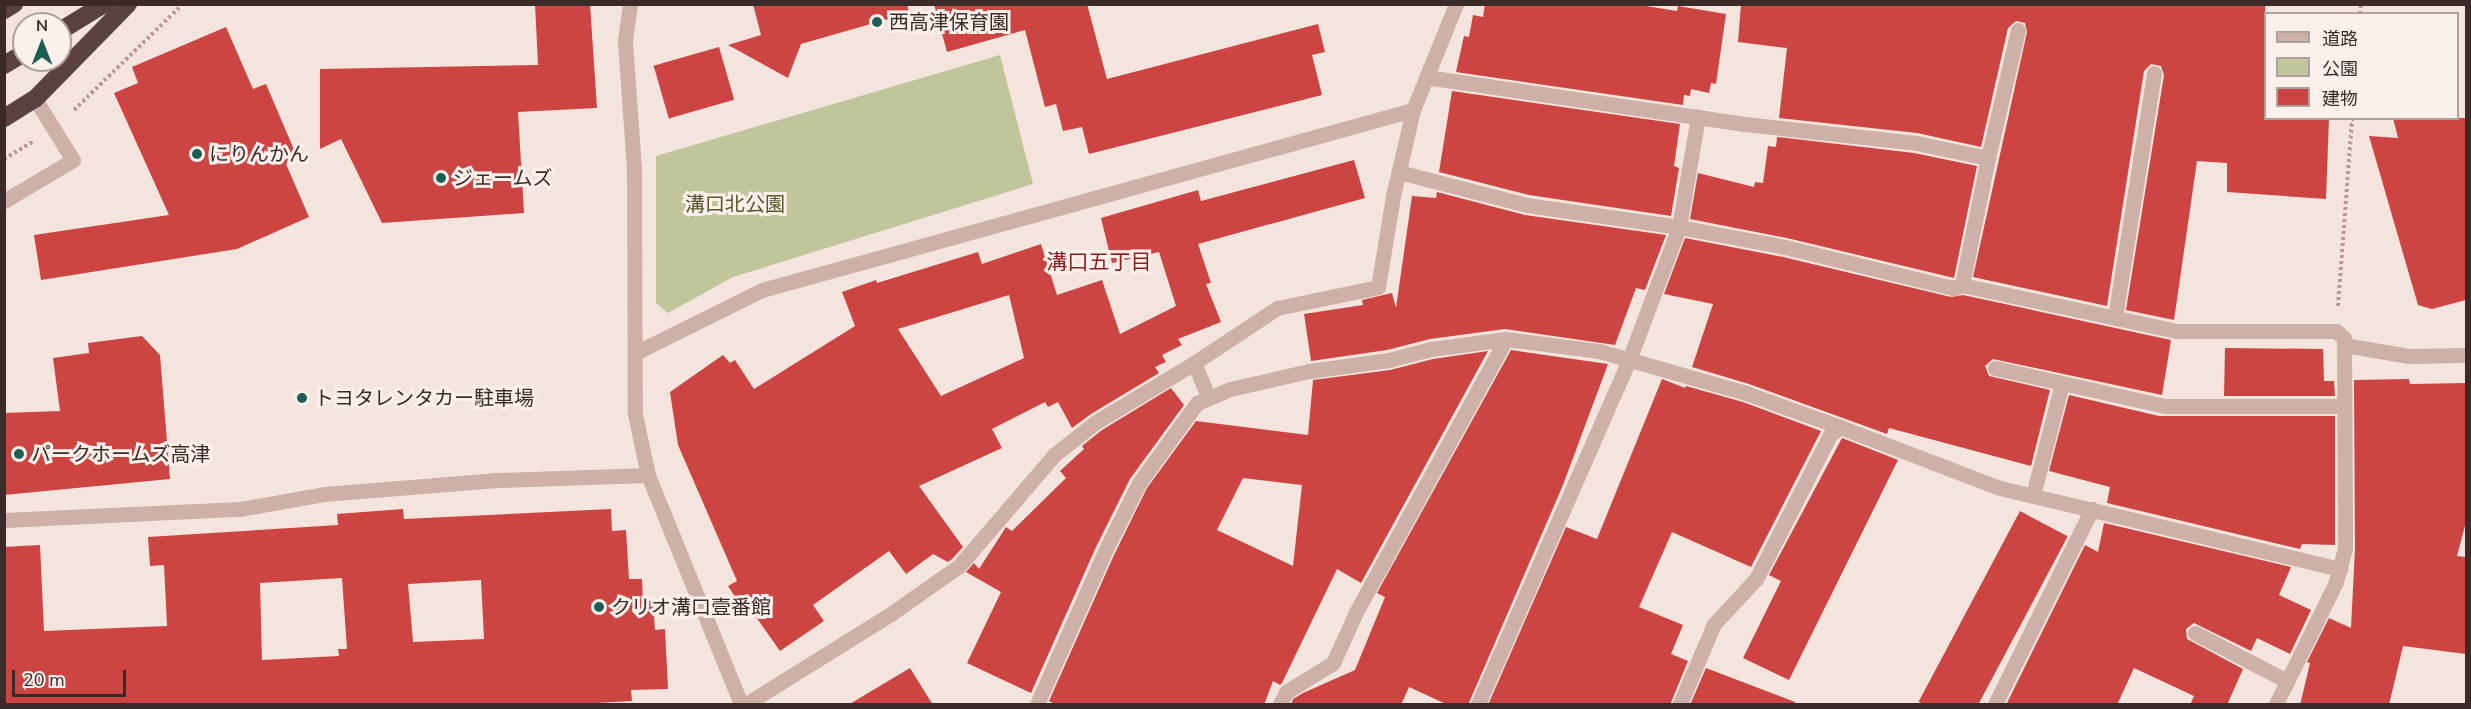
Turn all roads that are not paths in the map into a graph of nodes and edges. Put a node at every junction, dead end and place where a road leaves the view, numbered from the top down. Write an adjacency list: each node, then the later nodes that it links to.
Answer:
1 (14, 4): 6 (highway)
2 (104, 4): 7 (highway)
3 (128, 4): 11 (highway)
4 (630, 4): 23 (street)
5 (1456, 4): 10 (street)
6 (4, 10)
7 (72, 24)
8 (2018, 30): 15 (street)
9 (2154, 73): 20 (street)
10 (1426, 78): 12 (street); 13 (street)
11 (35, 99): 14 (highway); 17 (street)
12 (1413, 110): 16 (street); 23 (street)
13 (1698, 117): 15 (street); 18 (street)
14 (4, 118)
15 (1988, 158): 19 (street)
16 (1399, 172): 18 (street); 26 (street)
17 (4, 201)
18 (1679, 227): 19 (street); 25 (street)
19 (1962, 285): 20 (street)
20 (2115, 317): 21 (street)
21 (2340, 338): 24 (street); 30 (street)
22 (1506, 339): 25 (street); 29 (street); 42 (street)
23 (635, 353): 32 (street)
24 (2466, 355)
25 (1629, 360): 31 (street); 43 (street)
26 (1194, 363): 29 (street); 40 (street)
27 (1995, 368): 28 (street)
28 (2062, 384): 30 (street); 33 (street)
29 (1209, 398): 41 (street)
30 (2344, 406): 36 (street)
31 (1840, 427): 33 (street); 44 (street)
32 (648, 475): 35 (street); 39 (street)
33 (2033, 495): 34 (street)
34 (2091, 509): 36 (street); 45 (street)
35 (4, 520)
36 (2340, 569): 38 (street)
37 (2195, 633): 38 (street)
38 (2288, 681): 46 (street)
39 (741, 705)
40 (746, 705)
41 (1037, 705)
42 (1280, 705)
43 (1478, 705)
44 (1680, 705)
45 (1995, 705)
46 (2276, 705)

